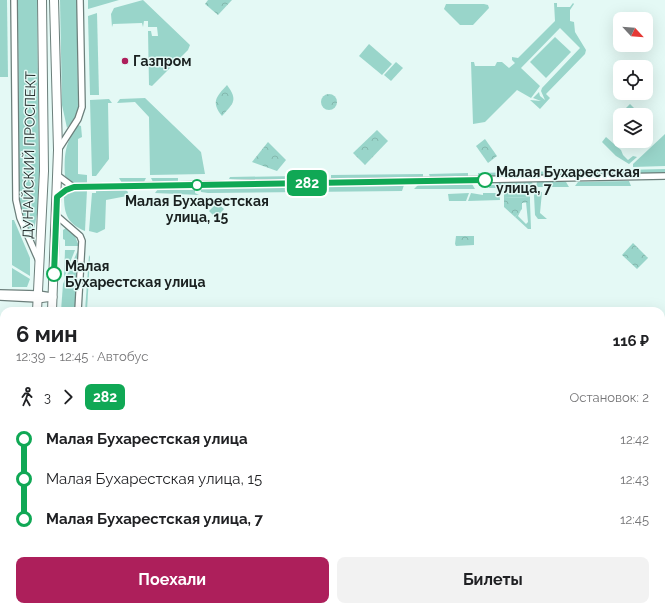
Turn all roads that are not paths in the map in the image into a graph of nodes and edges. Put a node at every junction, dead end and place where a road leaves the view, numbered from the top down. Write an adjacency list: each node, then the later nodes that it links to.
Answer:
1 (14, 0): 11 (street)
2 (42, 0): 11 (main road, ДУНАЙСКИЙ ПРОСПЕКТ)
3 (54, 0): 5 (main road, ДУНАЙСКИЙ ПРОСПЕКТ)
4 (80, 0): 5 (street)
5 (58, 150): 6 (main road, ДУНАЙСКИЙ ПРОСПЕКТ)
6 (57, 175): 8 (street); 9 (main road, ДУНАЙСКИЙ ПРОСПЕКТ)
7 (665, 176): 8 (street)
8 (74, 187): 9 (street)
9 (57, 197): 10 (main road, ДУНАЙСКИЙ ПРОСПЕКТ)
10 (56, 216): 15 (main road, ДУНАЙСКИЙ ПРОСПЕКТ); 18 (street)
11 (40, 263): 13 (main road, ДУНАЙСКИЙ ПРОСПЕКТ)
12 (0, 292): 13 (street)
13 (38, 296): 14 (street); 15 (street); 16 (main road, ДУНАЙСКИЙ ПРОСПЕКТ)
14 (0, 297)
15 (53, 297): 17 (main road, ДУНАЙСКИЙ ПРОСПЕКТ)
16 (37, 307)
17 (52, 307)
18 (78, 307)

